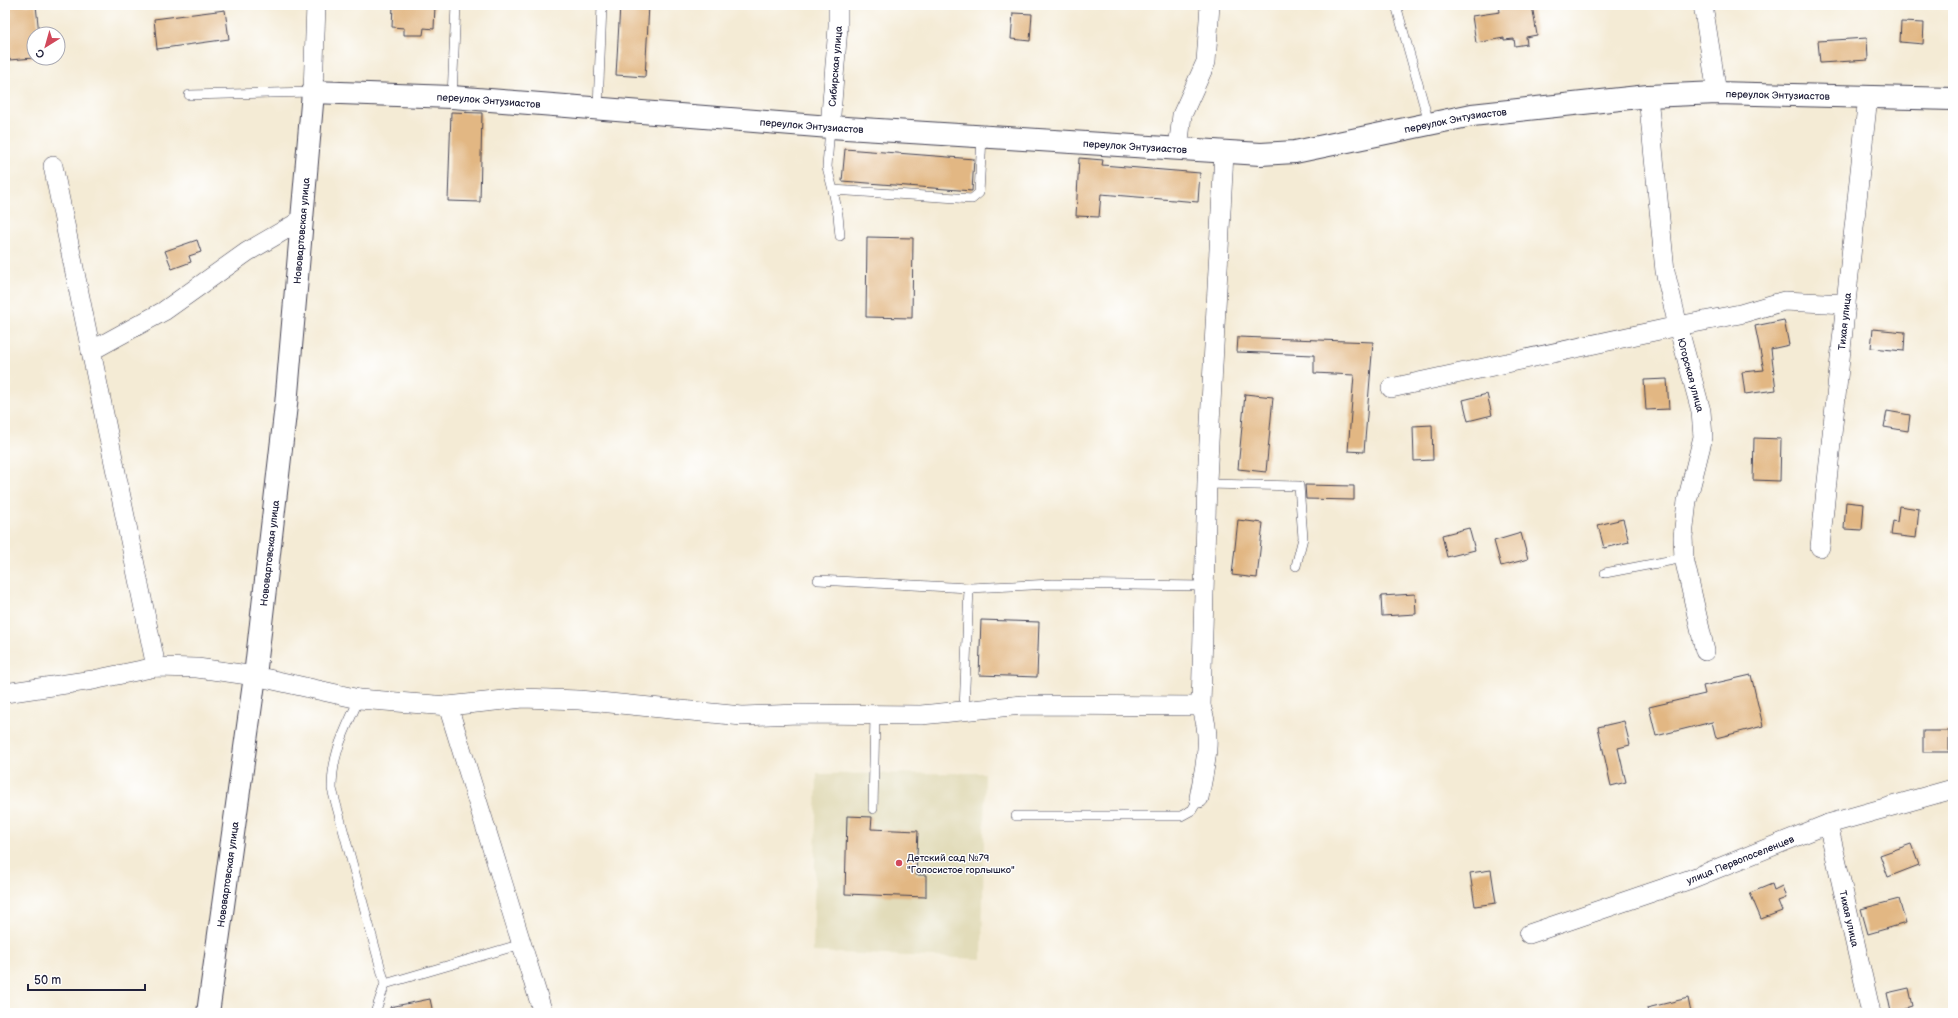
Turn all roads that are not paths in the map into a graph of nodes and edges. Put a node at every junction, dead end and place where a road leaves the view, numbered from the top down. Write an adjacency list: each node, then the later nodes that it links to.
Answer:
1 (316, 5): 8 (street)
2 (456, 5): 13 (lane)
3 (602, 5): 15 (lane)
4 (838, 5): 17 (street, Сибирская улица)
5 (1210, 5): 19 (street)
6 (1396, 5): 16 (lane)
7 (1703, 5): 9 (street)
8 (313, 92): 10 (lane, переулок Энтузиастов); 13 (main road, переулок Энтузиастов); 23 (main road, Нововартовская улица)
9 (1717, 92): 11 (main road, переулок Энтузиастов); 12 (main road, переулок Энтузиастов)
10 (189, 95)
11 (1648, 96): 16 (main road, переулок Энтузиастов); 26 (street, Югорская улица)
12 (1868, 96): 14 (main road, переулок Энтузиастов); 25 (street, Тихая улица)
13 (452, 97): 15 (main road, переулок Энтузиастов)
14 (1953, 99)
15 (598, 108): 17 (main road, переулок Энтузиастов)
16 (1429, 123): 20 (main road, переулок Энтузиастов)
17 (830, 127): 18 (main road, переулок Энтузиастов); 22 (lane)
18 (982, 138): 19 (main road, переулок Энтузиастов); 22 (lane)
19 (1178, 149): 20 (main road, переулок Энтузиастов)
20 (1224, 153): 29 (street)
21 (53, 166): 27 (street)
22 (833, 190): 24 (lane)
23 (302, 220): 27 (street); 39 (main road, Нововартовская улица)
24 (840, 236)
25 (1846, 304): 26 (street); 30 (street, Тихая улица)
26 (1678, 326): 28 (street); 31 (street, Югорская улица)
27 (91, 351): 38 (street)
28 (1391, 388)
29 (1207, 484): 32 (lane); 35 (street)
30 (1820, 547)
31 (1684, 558): 33 (lane); 37 (street, Югорская улица)
32 (1296, 566)
33 (1605, 573)
34 (818, 580): 36 (lane)
35 (1204, 586): 36 (lane); 43 (street)
36 (969, 588): 44 (lane)
37 (1705, 651)
38 (156, 667): 39 (street); 40 (street)
39 (254, 676): 41 (street); 54 (main road, Нововартовская улица)
40 (5, 693)
41 (359, 698): 42 (street); 53 (lane)
42 (448, 706): 45 (street); 52 (street)
43 (1201, 706): 44 (street); 47 (street)
44 (964, 711): 45 (street)
45 (875, 715): 48 (lane)
46 (1953, 789): 50 (street, улица Первопоселенцев)
47 (1199, 798): 49 (lane)
48 (873, 809)
49 (1016, 816)
50 (1828, 824): 51 (street, улица Первопоселенцев); 57 (street, Тихая улица)
51 (1529, 934)
52 (522, 944): 53 (lane); 56 (street)
53 (385, 984): 55 (lane)
54 (208, 1013)
55 (375, 1013)
56 (544, 1013)
57 (1870, 1013)

